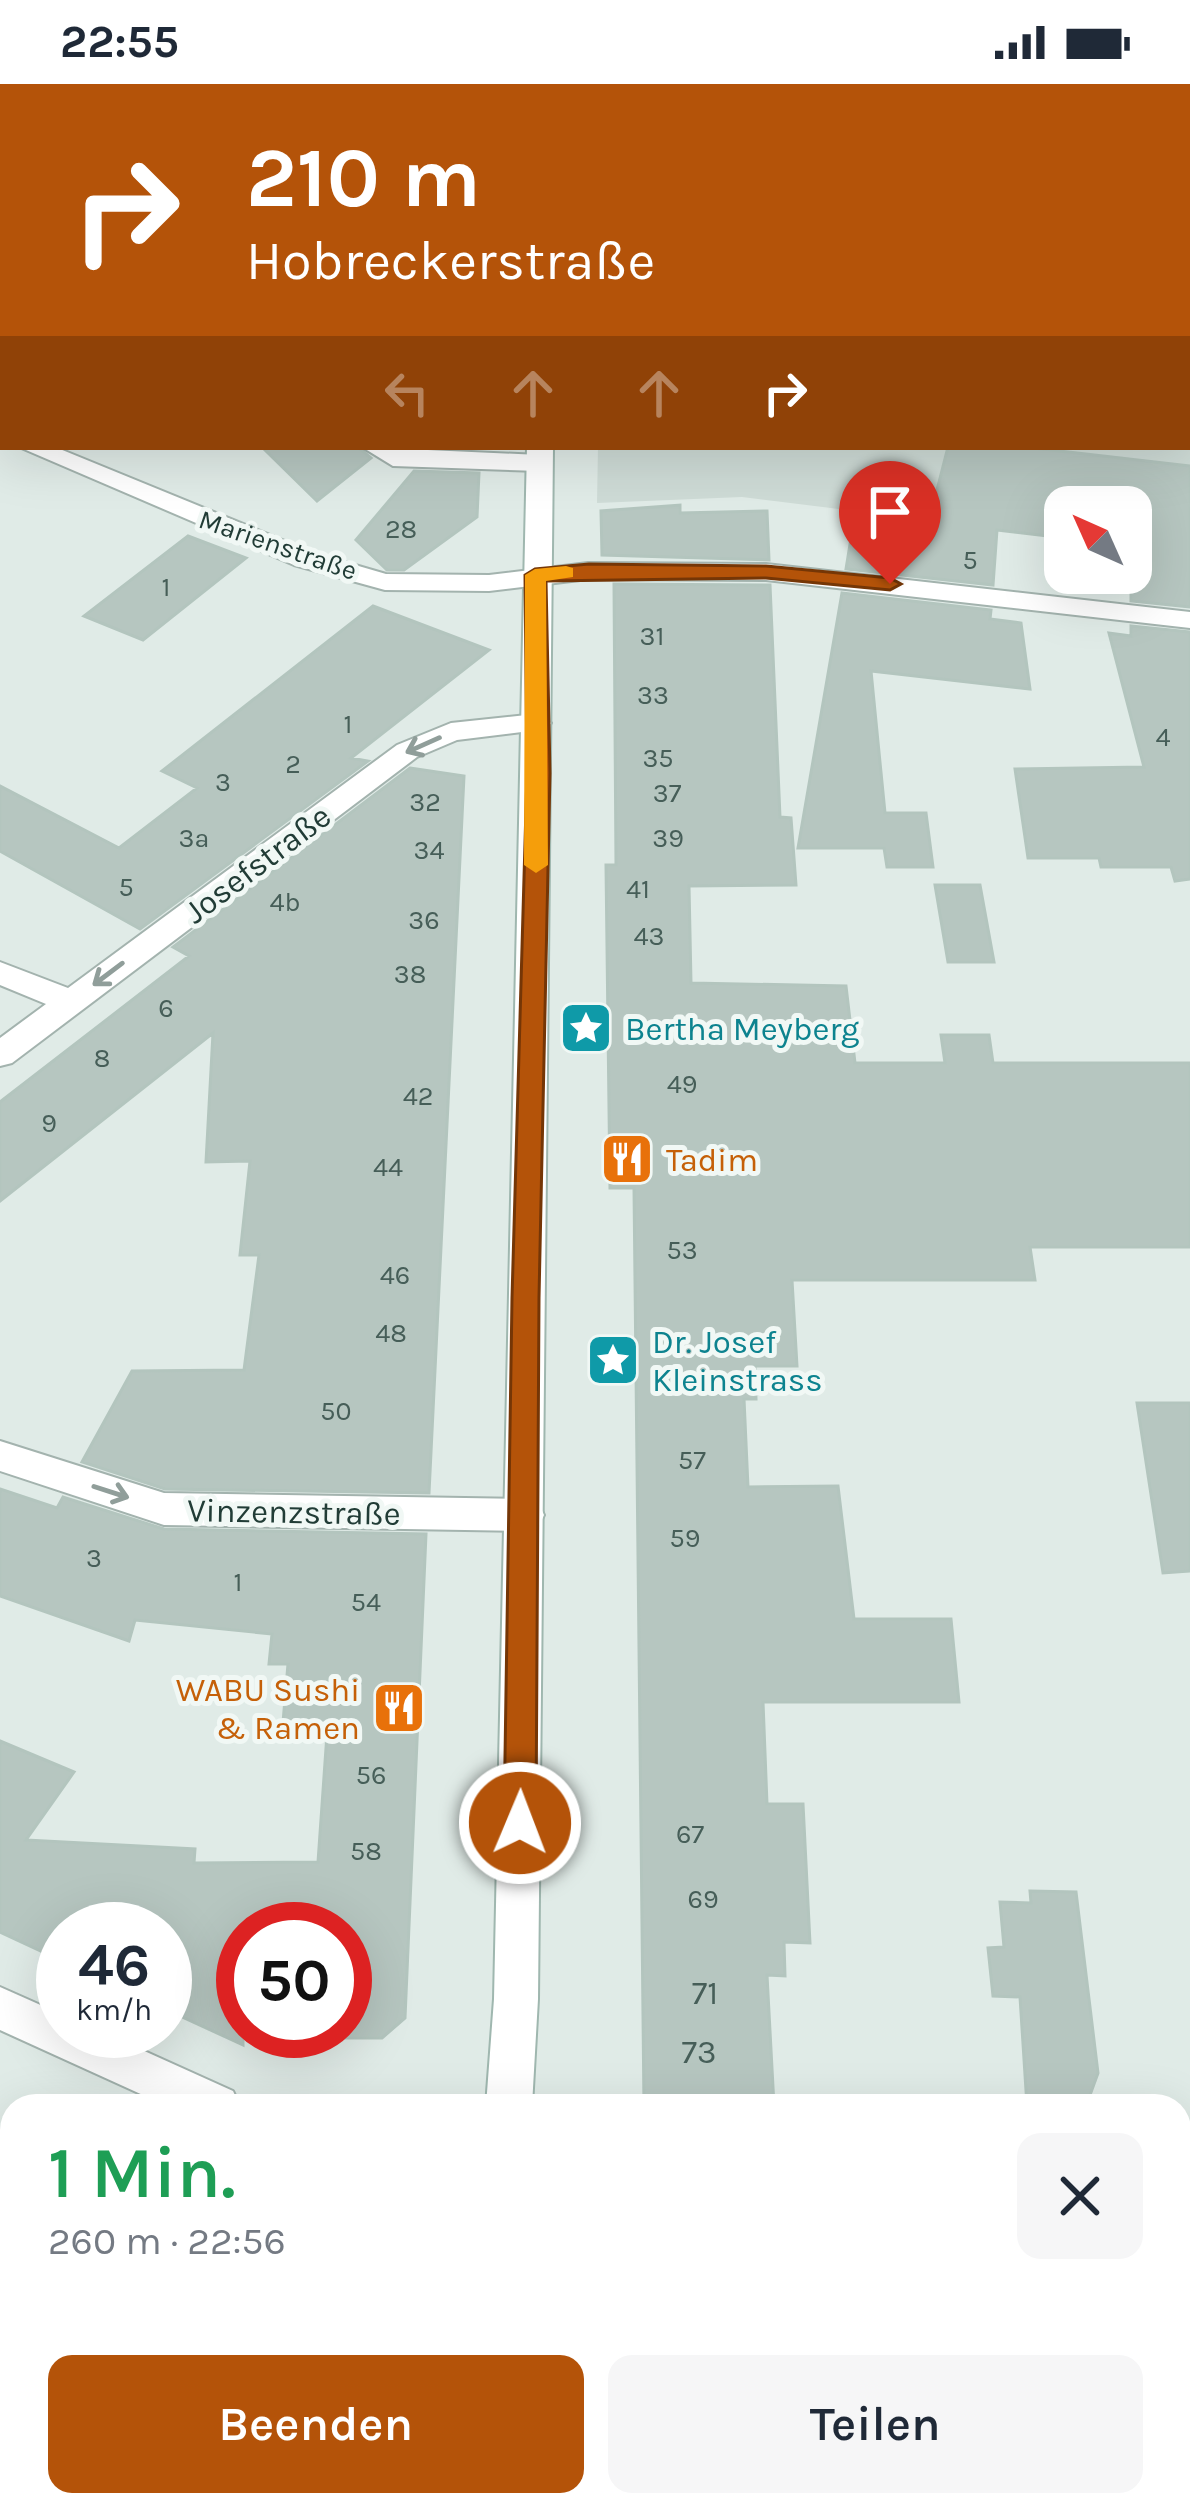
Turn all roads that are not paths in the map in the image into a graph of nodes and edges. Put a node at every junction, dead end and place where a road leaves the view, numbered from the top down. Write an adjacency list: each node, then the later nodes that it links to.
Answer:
1 (39, 450): 4 (street, Marienstraße)
2 (380, 450): 3 (street)
3 (540, 455): 4 (street)
4 (535, 575): 5 (street, Marienstraße); 6 (street)
5 (1190, 620)
6 (536, 723): 8 (street, Josefstraße, one-way to 8); 11 (street)
7 (0, 973): 8 (street)
8 (71, 1002): 9 (street, Josefstraße)
9 (0, 1055)
10 (0, 1456): 11 (street, Vinzenzstraße, one-way to 11)
11 (525, 1515): 14 (street)
12 (0, 2008): 13 (street)
13 (190, 2094)
14 (510, 2094)

